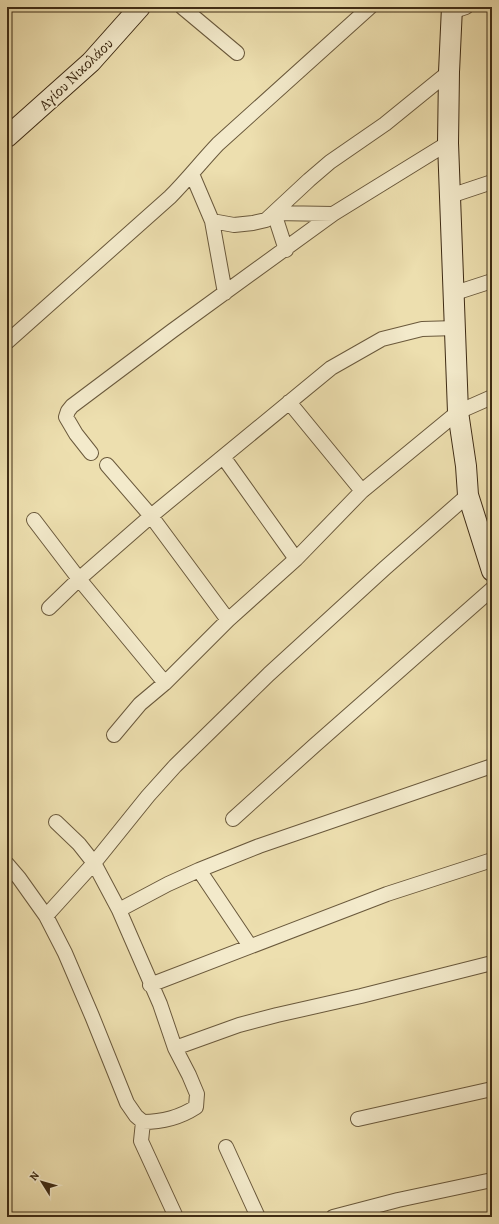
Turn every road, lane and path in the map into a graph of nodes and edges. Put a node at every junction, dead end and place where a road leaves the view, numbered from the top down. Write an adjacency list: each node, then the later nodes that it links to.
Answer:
1 (140, 7): 7 (street, Αγίου Νικολάου)
2 (182, 7): 5 (street)
3 (370, 7): 9 (street)
4 (456, 9): 6 (street)
5 (237, 53)
6 (449, 72): 8 (street); 12 (street)
7 (7, 137)
8 (448, 143): 11 (street); 13 (street)
9 (192, 174): 14 (street); 20 (street)
10 (492, 182): 11 (street)
11 (450, 196): 18 (street)
12 (274, 213): 13 (street); 14 (street); 15 (street)
13 (334, 214): 15 (street)
14 (212, 221): 17 (street)
15 (286, 250): 17 (street)
16 (492, 281): 18 (street)
17 (225, 292): 24 (street)
18 (455, 293): 19 (street)
19 (456, 328): 22 (street); 23 (street)
20 (7, 342)
21 (492, 397): 23 (street)
22 (289, 402): 25 (street); 27 (street)
23 (458, 412): 27 (street); 28 (street)
24 (91, 453)
25 (224, 458): 29 (street); 32 (street)
26 (107, 464): 29 (street)
27 (362, 491): 32 (street)
28 (468, 496): 31 (street); 44 (street)
29 (151, 516): 34 (street); 37 (street)
30 (34, 520): 34 (street)
31 (486, 531): 33 (street)
32 (296, 559): 37 (street)
33 (492, 571)
34 (79, 579): 36 (street); 38 (street)
35 (492, 589): 41 (street)
36 (49, 608)
37 (228, 620): 38 (street)
38 (165, 683): 39 (street)
39 (114, 735)
40 (492, 766): 46 (street)
41 (233, 819)
42 (56, 822): 44 (street)
43 (492, 860): 49 (street)
44 (94, 863): 47 (street); 48 (street)
45 (7, 864): 48 (street)
46 (199, 870): 47 (street); 49 (street)
47 (119, 910): 51 (street)
48 (46, 916): 55 (street)
49 (250, 946): 51 (street)
50 (492, 963): 52 (street)
51 (150, 985): 52 (street)
52 (175, 1048): 55 (street)
53 (492, 1089): 54 (street)
54 (358, 1119)
55 (143, 1122): 58 (street)
56 (226, 1147): 59 (street)
57 (492, 1180): 60 (street)
58 (176, 1217)
59 (258, 1217)
60 (333, 1217)

